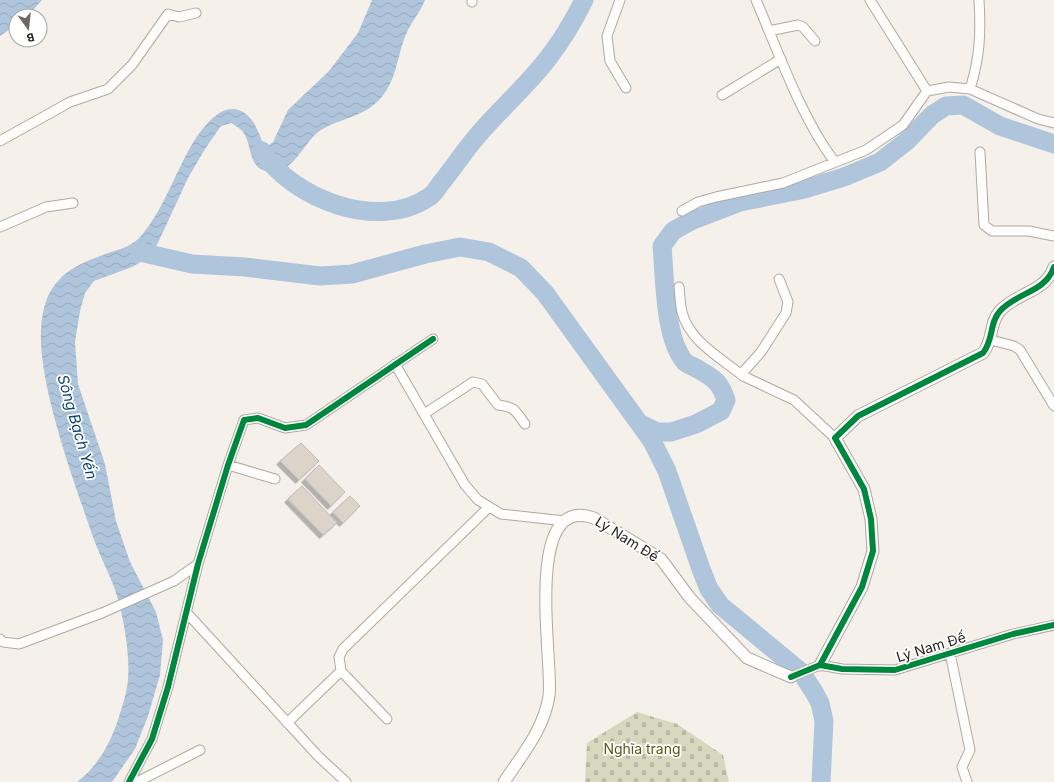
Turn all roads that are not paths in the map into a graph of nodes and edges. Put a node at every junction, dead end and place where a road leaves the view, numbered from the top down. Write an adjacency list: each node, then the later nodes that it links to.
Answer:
1 (620, 0): 9 (street)
2 (756, 0): 6 (street)
3 (870, 0): 11 (street)
4 (979, 0): 10 (street)
5 (196, 13): 14 (street)
6 (769, 31): 7 (street); 8 (street)
7 (815, 41)
8 (781, 59): 12 (street); 16 (street)
9 (626, 88)
10 (970, 89): 11 (street); 13 (street)
11 (927, 91): 16 (street)
12 (722, 95)
13 (1054, 123)
14 (0, 141)
15 (980, 152): 20 (street)
16 (834, 161): 18 (street)
17 (73, 203): 19 (street)
18 (682, 211)
19 (0, 227)
20 (1054, 236)
21 (1054, 267): 25 (street)
22 (779, 279): 27 (street)
23 (679, 287): 27 (street)
24 (433, 339): 26 (street)
25 (990, 340): 28 (street); 31 (street)
26 (395, 364): 29 (street); 32 (street)
27 (743, 376): 31 (street)
28 (1054, 406)
29 (424, 414): 30 (street); 34 (street)
30 (524, 424)
31 (835, 438): 41 (street)
32 (228, 465): 33 (street); 36 (street)
33 (275, 479)
34 (489, 507): 35 (street); 42 (street)
35 (565, 521): 43 (street, Lý Nam Đế); 51 (street)
36 (198, 564): 37 (street); 39 (street)
37 (187, 613): 45 (street); 47 (street)
38 (1054, 626): 40 (street, Lý Nam Đế)
39 (0, 639)
40 (950, 653): 41 (street, Lý Nam Đế); 52 (street)
41 (820, 665): 43 (street, Lý Nam Đế)
42 (341, 671): 44 (street); 45 (street)
43 (791, 677)
44 (387, 719)
45 (288, 723): 50 (street)
46 (200, 750): 49 (street)
47 (134, 772): 48 (street); 49 (street)
48 (129, 782)
49 (139, 782)
50 (346, 782)
51 (504, 782)
52 (967, 782)

